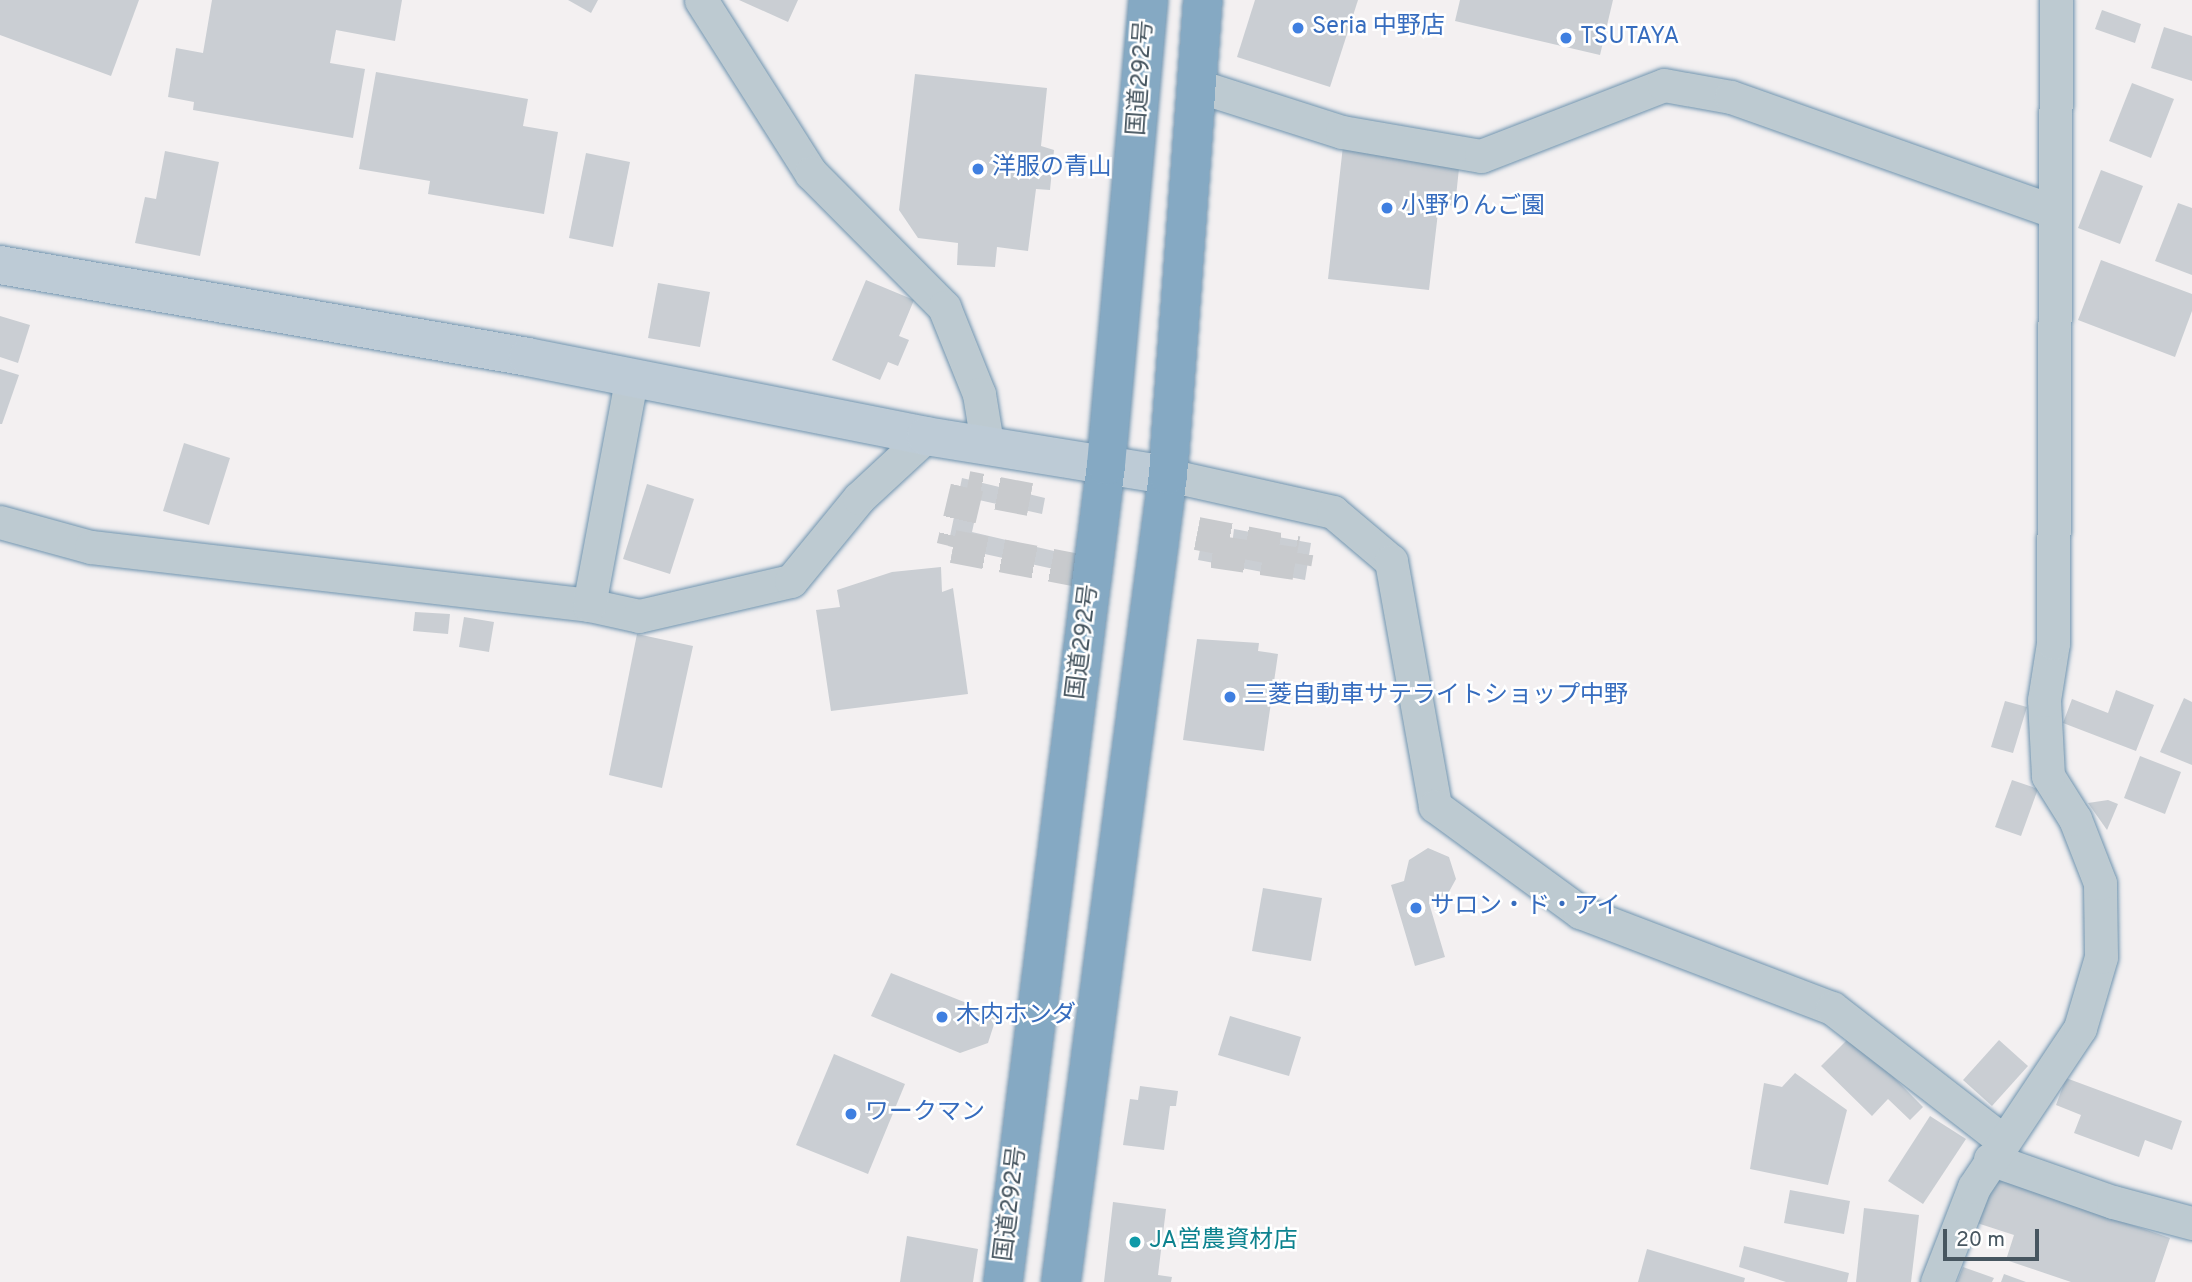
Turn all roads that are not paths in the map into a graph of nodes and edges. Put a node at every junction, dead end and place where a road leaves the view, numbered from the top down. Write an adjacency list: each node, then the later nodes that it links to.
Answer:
1 (701, 0): 10 (street)
2 (1148, 0): 11 (highway, 国道292号)
3 (1203, 0): 5 (highway)
4 (2056, 0): 6 (street)
5 (1198, 86): 6 (street); 12 (highway)
6 (2053, 211): 15 (street)
7 (0, 265): 8 (street)
8 (632, 376): 9 (street); 14 (street)
9 (926, 436): 10 (street); 14 (street)
10 (987, 443): 11 (street)
11 (1106, 465): 12 (street); 17 (highway, 国道292号)
12 (1168, 475): 15 (street); 18 (highway)
13 (0, 522): 14 (street)
14 (589, 605)
15 (1996, 1149): 16 (street); 19 (street)
16 (2192, 1223)
17 (1003, 1282)
18 (1061, 1282)
19 (1937, 1282)

